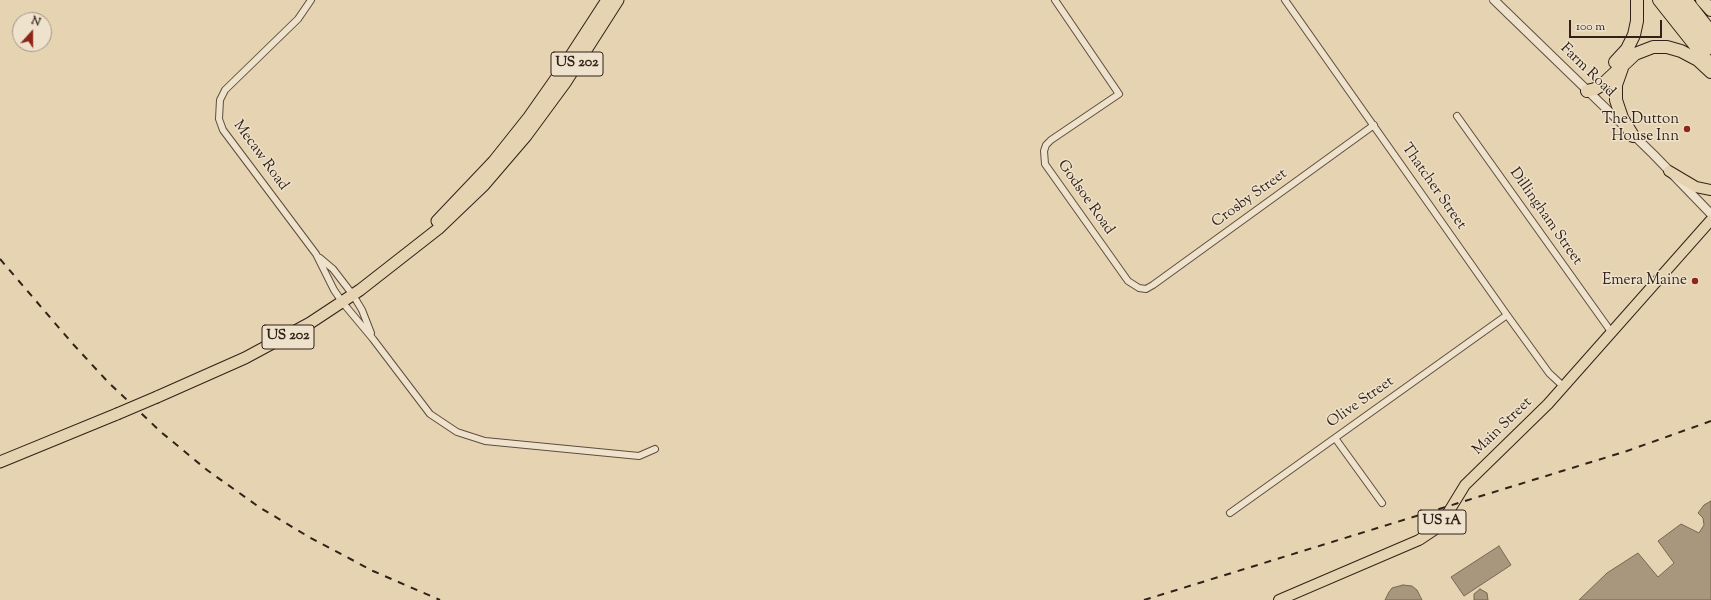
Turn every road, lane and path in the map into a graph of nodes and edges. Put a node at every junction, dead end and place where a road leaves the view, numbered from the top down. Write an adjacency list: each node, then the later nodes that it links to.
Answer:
1 (311, 0): 27 (street, Mecaw Road)
2 (607, 0): 26 (highway, US 202)
3 (618, 0): 26 (highway, US 202)
4 (1055, 0): 28 (street, Godsoe Road)
5 (1285, 0): 20 (street, Thatcher Street)
6 (1494, 0): 18 (street, Farm Road)
7 (1637, 0): 18 (highway)
8 (1658, 0): 16 (highway)
9 (1673, 0): 14 (highway)
10 (1686, 0): 13 (highway)
11 (1702, 0): 12 (highway)
12 (1711, 10)
13 (1711, 32)
14 (1711, 48)
15 (1629, 59): 17 (highway); 18 (highway); 21 (highway)
16 (1711, 66)
17 (1711, 72)
18 (1587, 91): 21 (street, Farm Road)
19 (1457, 116): 32 (street, Dillingham Street)
20 (1374, 125): 28 (street, Crosby Street); 31 (street, Thatcher Street)
21 (1633, 136): 22 (street, Farm Road)
22 (1669, 171): 23 (main road); 24 (street, Farm Road)
23 (1711, 190)
24 (1711, 214)
25 (1711, 220): 32 (main road, Main Street / US 1A)
26 (406, 253): 29 (highway, US 202)
27 (316, 254): 29 (street, Mecaw Road); 30 (street, Mecaw Road)
28 (1139, 288)
29 (353, 295): 30 (highway, US 202); 33 (street, Mecaw Road)
30 (343, 303): 33 (street, Mecaw Road); 37 (highway, US 202, bridge)
31 (1507, 315): 34 (street, Thatcher Street); 35 (street, Olive Street)
32 (1612, 333): 34 (main road, Main Street / US 1A)
33 (373, 338): 36 (street)
34 (1564, 387): 40 (main road, Main Street / US 1A)
35 (1335, 438): 38 (street); 39 (street, Olive Street)
36 (654, 449)
37 (0, 462)
38 (1382, 503)
39 (1230, 513)
40 (1279, 600)

